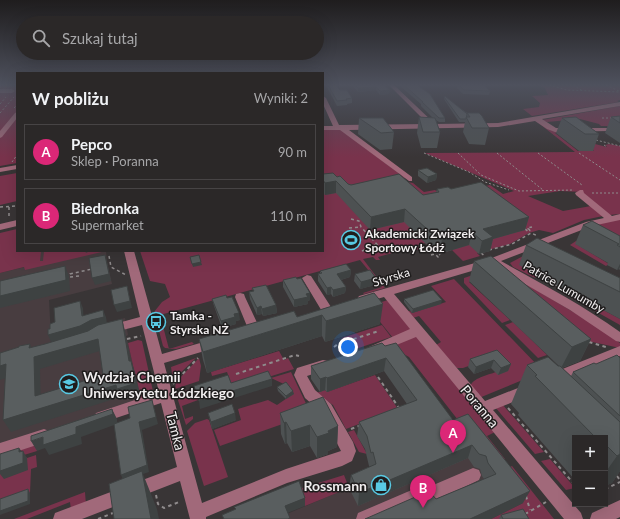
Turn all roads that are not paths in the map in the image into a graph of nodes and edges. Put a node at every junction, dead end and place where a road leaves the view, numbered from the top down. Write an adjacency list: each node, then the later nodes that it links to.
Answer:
1 (329, 109): 7 (street)
2 (416, 109): 6 (street)
3 (591, 109): 5 (street)
4 (16, 115): 15 (street)
5 (537, 119): 6 (street); 12 (street)
6 (433, 126): 11 (street)
7 (339, 127): 8 (street); 11 (street); 20 (street)
8 (324, 128)
9 (593, 128): 10 (street); 12 (street); 17 (street)
10 (609, 128)
11 (409, 129): 13 (street); 14 (street)
12 (569, 129): 16 (street)
13 (481, 130)
14 (356, 132)
15 (1, 134)
16 (578, 135)
17 (603, 135)
18 (16, 164): 19 (street)
19 (0, 170)
20 (410, 179)
21 (581, 191): 23 (street)
22 (620, 217): 23 (street, Styrska)
23 (609, 218): 27 (street, Styrska)
24 (13, 221): 25 (street)
25 (0, 227)
26 (129, 252): 33 (street, Tamka)
27 (490, 257): 29 (street, Styrska); 39 (street, Patrice Lumumby)
28 (307, 278): 32 (street)
29 (386, 292): 31 (street, Styrska); 36 (street, Poranna)
30 (240, 297): 35 (street)
31 (350, 303)
32 (313, 314)
33 (148, 319): 37 (street); 44 (street, Tamka)
34 (268, 328): 35 (street)
35 (255, 331): 38 (street)
36 (418, 331): 43 (street); 46 (street, Poranna)
37 (98, 332)
38 (241, 335)
39 (620, 338)
40 (228, 340): 44 (street)
41 (619, 352): 46 (street)
42 (336, 354): 53 (street)
43 (358, 354)
44 (158, 360): 45 (street, Tamka)
45 (169, 390): 47 (street); 50 (street, Tamka)
46 (483, 408): 56 (street, Poranna)
47 (89, 420)
48 (59, 430): 49 (street)
49 (0, 450)
50 (186, 470): 53 (street, Tamka); 54 (street)
51 (473, 476): 55 (street)
52 (620, 508): 57 (street)
53 (197, 516)
54 (61, 519)
55 (364, 519)
56 (575, 519)
57 (598, 519)

